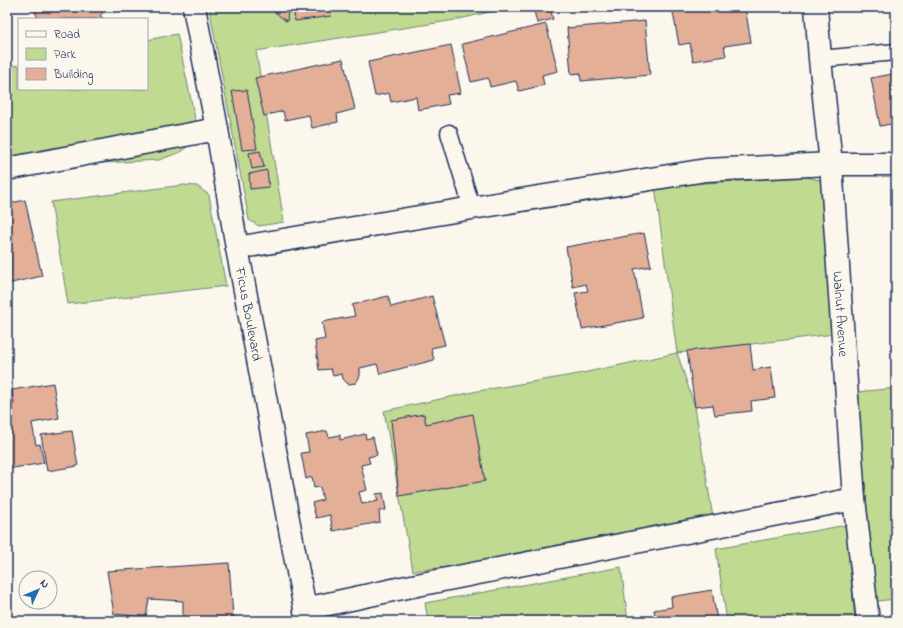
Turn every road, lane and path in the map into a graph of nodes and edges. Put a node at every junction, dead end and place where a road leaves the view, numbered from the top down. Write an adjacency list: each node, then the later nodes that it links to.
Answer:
1 (194, 7): 5 (street, Ficus Boulevard)
2 (816, 7): 4 (street, Walnut Avenue)
3 (896, 52): 4 (lane)
4 (820, 59): 7 (street, Walnut Avenue)
5 (217, 129): 9 (street); 11 (street, Ficus Boulevard)
6 (450, 133): 10 (lane)
7 (831, 164): 8 (street); 10 (street); 12 (street, Walnut Avenue)
8 (896, 164)
9 (7, 169)
10 (472, 208): 11 (street)
11 (237, 248): 13 (street, Ficus Boulevard)
12 (854, 499): 13 (street); 14 (street, Walnut Avenue)
13 (305, 615)
14 (868, 621)

